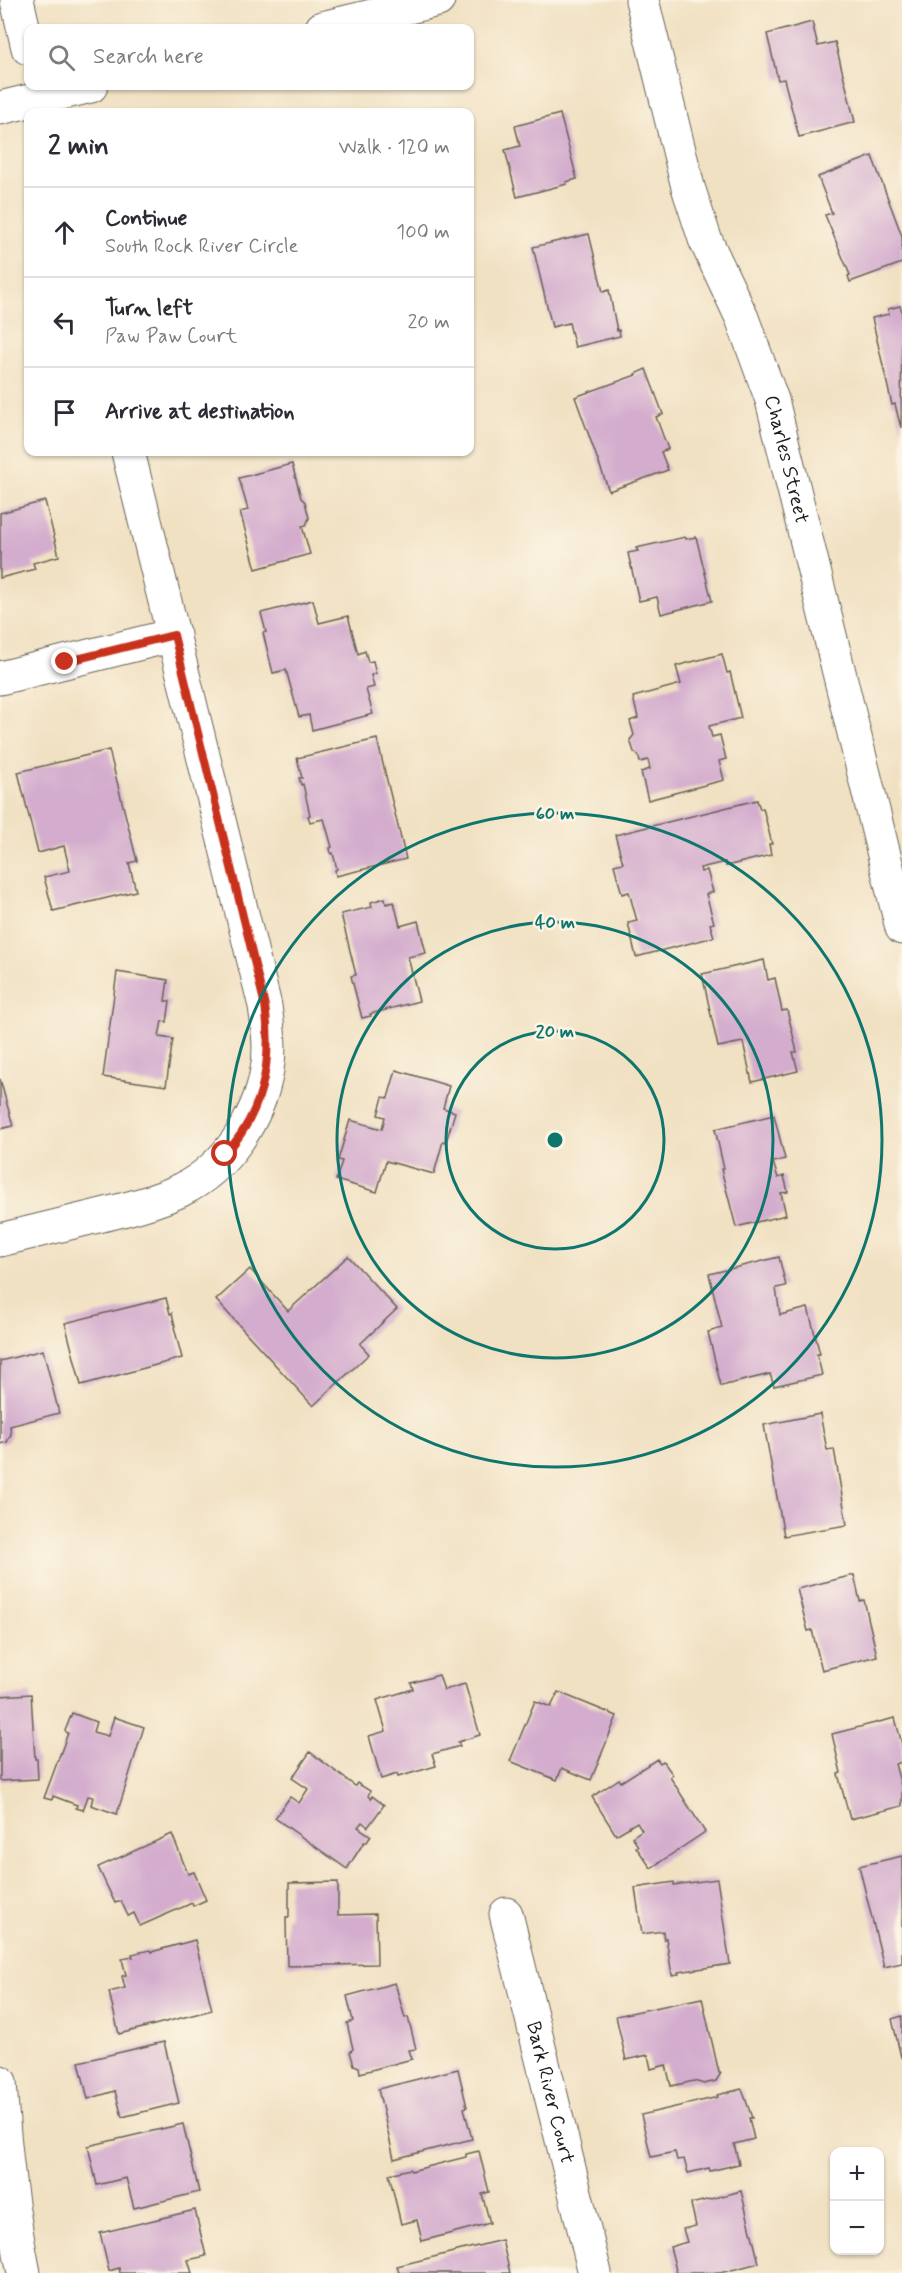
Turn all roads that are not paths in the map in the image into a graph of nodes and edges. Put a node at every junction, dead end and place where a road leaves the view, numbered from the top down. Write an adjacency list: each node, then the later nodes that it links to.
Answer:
1 (17, 0): 5 (street)
2 (438, 0): 4 (street)
3 (642, 0): 12 (street, Charles Street)
4 (339, 24)
5 (24, 31)
6 (76, 90): 7 (street)
7 (41, 99): 8 (street)
8 (0, 108)
9 (129, 456): 10 (street)
10 (174, 635): 11 (street); 13 (street)
11 (0, 678)
12 (902, 928)
13 (0, 1240)
14 (506, 1914): 17 (street, Bark River Court)
15 (0, 2082): 16 (street)
16 (24, 2273)
17 (595, 2273)

